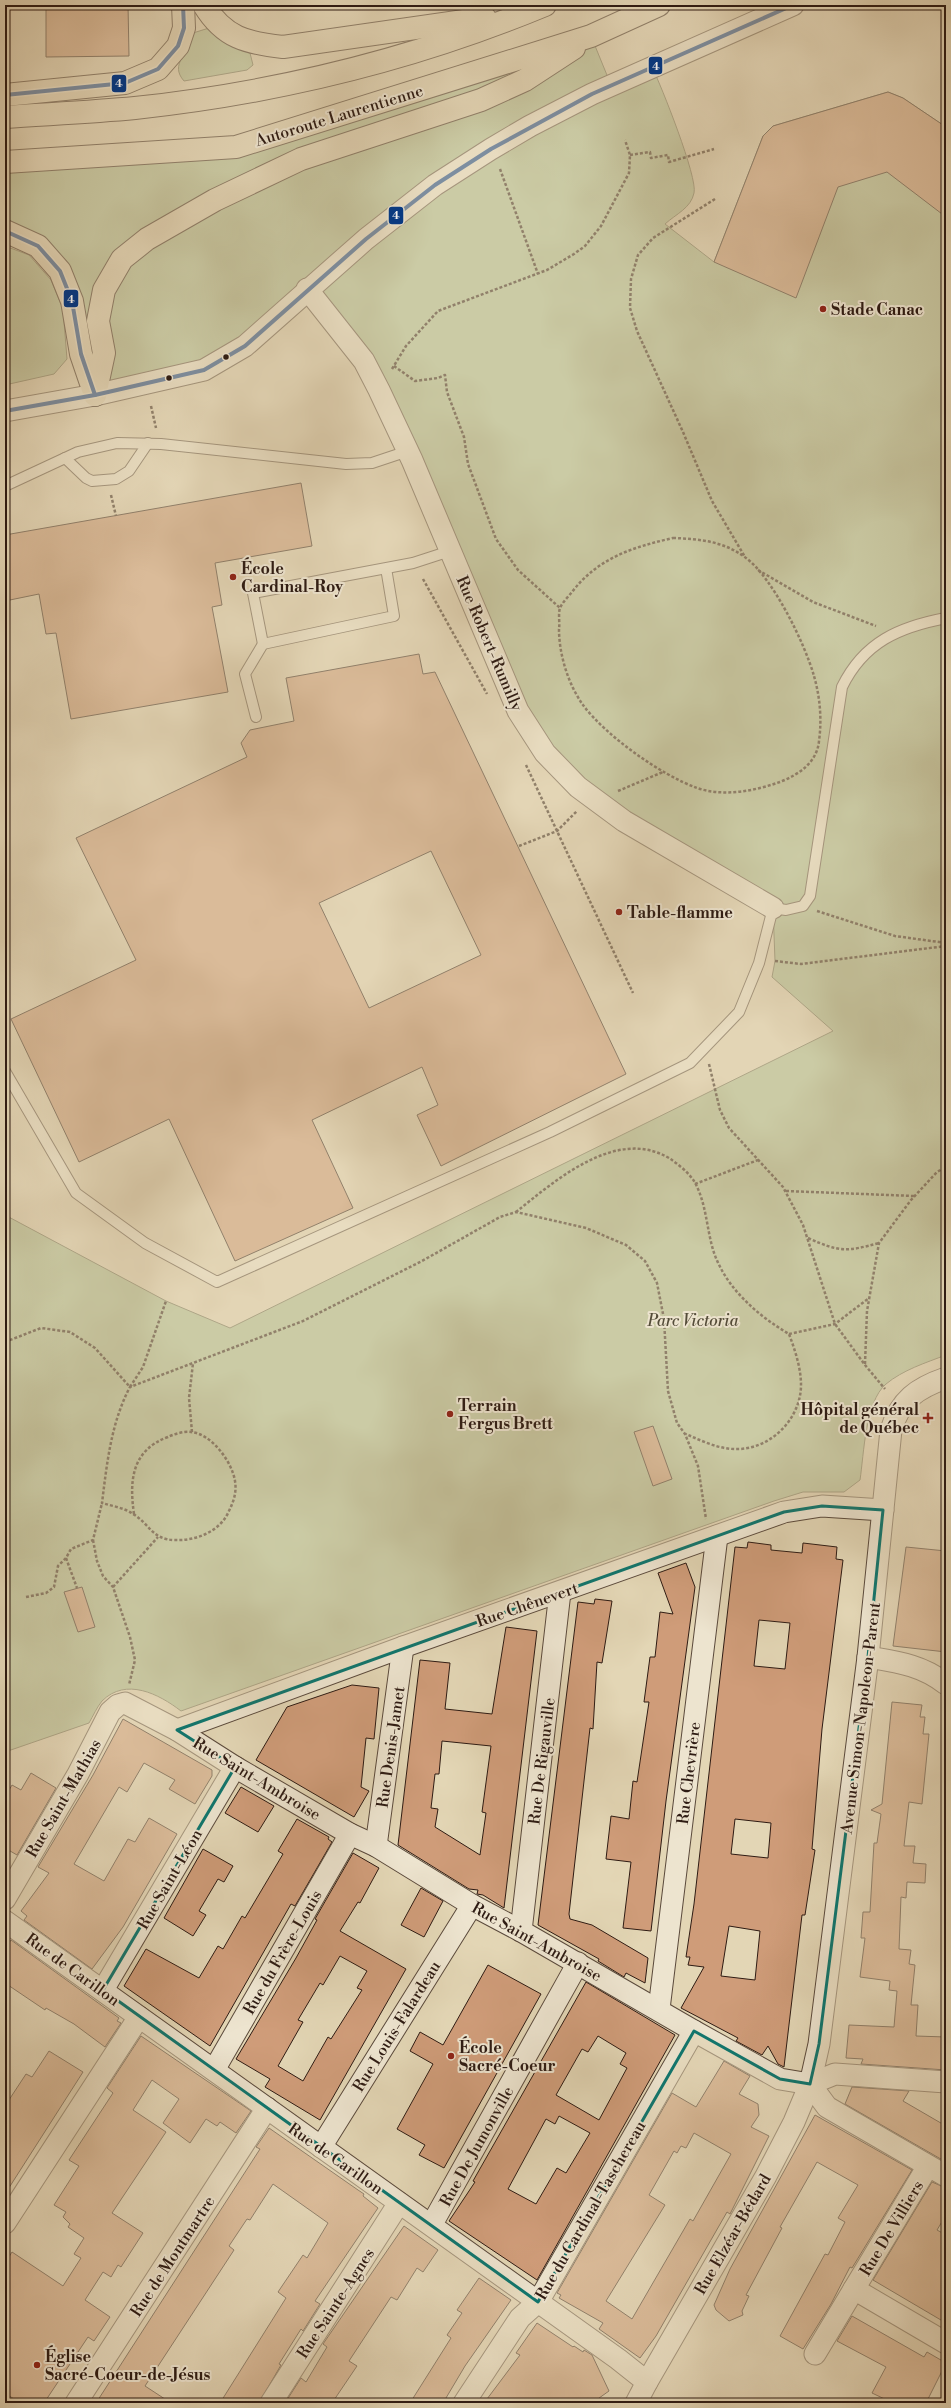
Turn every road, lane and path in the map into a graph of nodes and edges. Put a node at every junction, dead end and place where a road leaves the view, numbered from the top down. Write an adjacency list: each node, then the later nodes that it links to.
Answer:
1 (183, 5): 7 (highway)
2 (204, 5): 5 (highway)
3 (659, 5): 6 (highway, Autoroute Laurentienne)
4 (793, 5): 17 (street)
5 (537, 8): 8 (highway)
6 (591, 36): 12 (highway, Autoroute Laurentienne); 20 (highway)
7 (5, 95)
8 (5, 118)
9 (625, 140): 11 (path)
10 (714, 149): 11 (path)
11 (630, 155): 16 (path)
12 (5, 162)
13 (500, 170): 16 (path)
14 (715, 199): 31 (path)
15 (5, 231): 20 (highway)
16 (538, 274): 18 (path)
17 (307, 289): 19 (street, Rue Robert-Rumilly); 20 (street)
18 (394, 366): 19 (path); 35 (path)
19 (379, 390): 25 (street, Rue Robert-Rumilly)
20 (95, 395): 22 (street)
21 (151, 406): 23 (path)
22 (5, 411)
23 (156, 428)
24 (148, 443): 25 (lane); 26 (lane); 26 (lane)
25 (408, 451): 30 (street, Rue Robert-Rumilly)
26 (65, 458): 27 (lane)
27 (5, 486)
28 (111, 492): 29 (path)
29 (116, 516)
30 (450, 551): 32 (lane); 48 (street, Rue Robert-Rumilly)
31 (746, 558): 33 (path); 35 (path)
32 (386, 568): 38 (lane); 38 (lane)
33 (757, 569): 37 (path); 42 (path)
34 (423, 579): 39 (path)
35 (560, 608): 42 (path)
36 (946, 618): 47 (lane)
37 (880, 627)
38 (263, 644): 40 (lane)
39 (487, 695)
40 (256, 717)
41 (525, 763): 45 (path)
42 (663, 772): 43 (path)
43 (614, 792)
44 (580, 808): 45 (path)
45 (557, 831): 46 (path); 51 (path)
46 (519, 846)
47 (803, 906): 48 (lane); 49 (path)
48 (773, 908): 50 (lane)
49 (946, 945): 50 (path)
50 (759, 963): 52 (lane)
51 (633, 993)
52 (705, 1046): 53 (lane); 54 (path)
53 (5, 1071)
54 (758, 1160): 56 (path); 57 (path)
55 (946, 1167): 58 (path)
56 (695, 1184): 59 (path); 65 (path)
57 (785, 1191): 58 (path); 60 (path)
58 (915, 1196): 61 (path)
59 (516, 1212): 67 (path); 73 (path)
60 (808, 1238): 61 (path); 64 (path)
61 (879, 1243): 62 (path)
62 (869, 1297): 64 (path); 68 (path)
63 (166, 1301): 70 (path)
64 (835, 1324): 65 (path); 68 (path)
65 (789, 1334): 73 (path)
66 (5, 1342): 70 (path)
67 (193, 1363): 70 (path); 72 (path)
68 (865, 1365): 71 (path)
69 (946, 1378): 75 (street, Avenue Simon-Napoleon-Parent)
70 (130, 1386): 74 (path)
71 (885, 1389)
72 (192, 1432): 76 (path); 78 (path)
73 (685, 1434): 77 (path)
74 (102, 1503): 76 (path); 79 (path)
75 (883, 1510): 77 (street, Rue Chênevert); 86 (street, Avenue Simon-Napoleon-Parent)
76 (134, 1514): 78 (path)
77 (712, 1531): 83 (street, Rue Chênevert); 99 (street, Rue Chevrière)
78 (158, 1538): 81 (path)
79 (93, 1540): 80 (path); 81 (path)
80 (66, 1558): 82 (path); 84 (path)
81 (113, 1587): 88 (path)
82 (77, 1588)
83 (560, 1592): 85 (street, Rue Chênevert); 96 (street, Rue De Rigauville)
84 (26, 1596)
85 (403, 1647): 89 (street, Rue Chênevert); 92 (street, Rue Denis-Jamet)
86 (868, 1657): 87 (street); 104 (street, Avenue Simon-Napoleon-Parent)
87 (946, 1684)
88 (125, 1703): 89 (street, Rue Saint-Ambroise); 93 (street, Rue Saint-Mathias)
89 (177, 1730): 90 (street, Rue Saint-Ambroise)
90 (235, 1767): 91 (street, Rue Saint-Ambroise); 98 (street, Rue Saint-Léon)
91 (350, 1834): 92 (street, Rue Saint-Ambroise); 102 (street, Rue du Frère-Louis)
92 (376, 1846): 94 (street, Rue Saint-Ambroise)
93 (5, 1898)
94 (472, 1905): 96 (street, Rue Saint-Ambroise); 106 (street, Rue Louis-Falardeau)
95 (5, 1921): 98 (street, Rue de Carillon)
96 (521, 1931): 97 (street, Rue Saint-Ambroise)
97 (578, 1963): 99 (street, Rue Saint-Ambroise); 111 (street, Rue De Jumonville)
98 (103, 1990): 100 (street, Rue de Carillon)
99 (659, 2009): 101 (street, Rue Saint-Ambroise)
100 (139, 2017): 102 (street, Rue de Carillon); 110 (street)
101 (694, 2031): 104 (street, Rue Saint-Ambroise); 113 (street, Rue du Cardinal-Taschereau)
102 (214, 2070): 105 (street, Rue de Carillon)
103 (946, 2082): 104 (street)
104 (810, 2084): 107 (street); 116 (street, Rue Elzéar-Bédard)
105 (267, 2108): 106 (street, Rue de Carillon); 117 (street, Rue de Montmartre)
106 (321, 2147): 109 (street, Rue de Carillon)
107 (928, 2166): 108 (street); 112 (street, Rue De Villiers)
108 (946, 2176)
109 (399, 2203): 111 (street, Rue de Carillon); 118 (street, Rue Sainte-Agnes)
110 (5, 2223)
111 (432, 2224): 113 (street, Rue de Carillon)
112 (854, 2289): 114 (street, Rue De Villiers); 115 (street, Rue De Villiers)
113 (538, 2302): 116 (street, Rue de Carillon); 119 (street, Rue du Cardinal-Taschereau)
114 (946, 2343)
115 (815, 2354)
116 (647, 2382): 120 (street)
117 (76, 2403)
118 (270, 2403)
119 (464, 2403)
120 (636, 2403)

